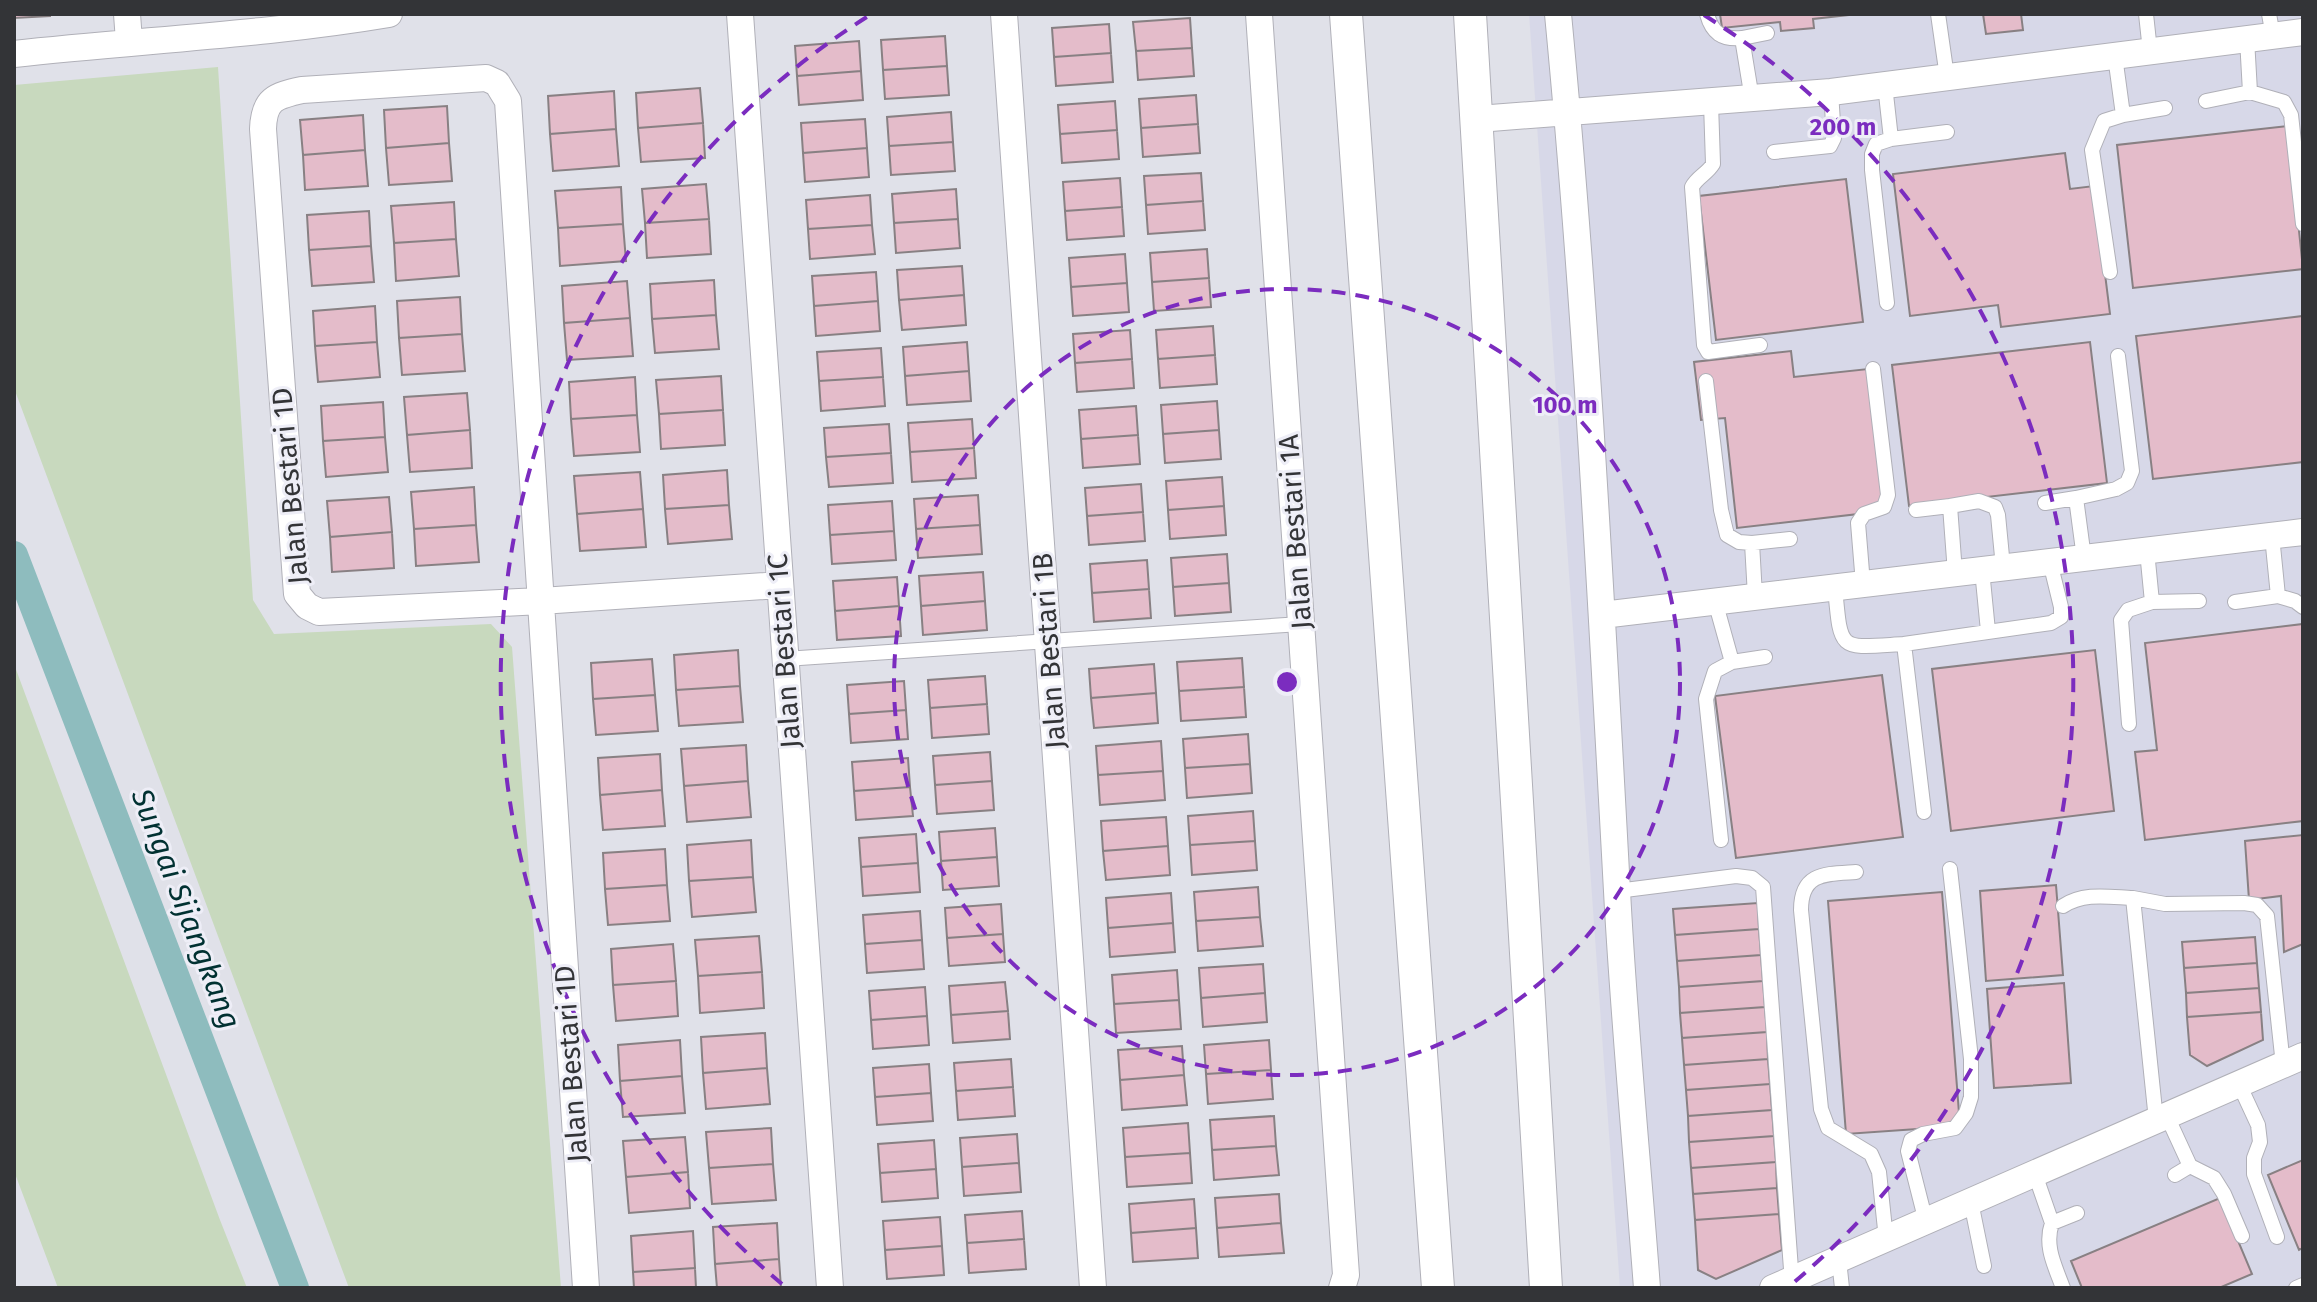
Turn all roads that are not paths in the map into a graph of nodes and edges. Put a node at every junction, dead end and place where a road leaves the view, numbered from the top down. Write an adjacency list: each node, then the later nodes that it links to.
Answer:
1 (127, 14): 16 (street)
2 (740, 14): 55 (street, Jalan Bestari 1C)
3 (1004, 14): 68 (street, Jalan Bestari 1B)
4 (1259, 14): 66 (street, Jalan Bestari 1A)
5 (1346, 14): 102 (street)
6 (1470, 14): 30 (street)
7 (1558, 14): 28 (street)
8 (1707, 14): 15 (lane)
9 (1938, 14): 20 (lane)
10 (2146, 14): 17 (lane)
11 (378, 15): 16 (street)
12 (2263, 30): 13 (street); 17 (street); 23 (lane)
13 (2303, 32)
14 (1767, 33): 15 (lane)
15 (1742, 38): 24 (lane)
16 (129, 41): 18 (street)
17 (2150, 51): 19 (street)
18 (14, 54)
19 (2115, 56): 20 (street); 29 (lane)
20 (1947, 77): 21 (street)
21 (1885, 85): 22 (street); 32 (lane)
22 (1831, 92): 24 (street); 33 (lane)
23 (2250, 92): 25 (lane); 34 (lane)
24 (1752, 99): 26 (street)
25 (2206, 101)
26 (1711, 103): 28 (street); 37 (lane)
27 (2165, 108): 29 (lane)
28 (1568, 113): 30 (street); 65 (street)
29 (2123, 115): 35 (lane)
30 (1478, 119): 103 (street)
31 (1947, 132): 32 (lane)
32 (1891, 139): 36 (lane)
33 (1774, 152)
34 (2303, 224)
35 (2110, 272)
36 (1887, 303)
37 (1760, 345)
38 (2118, 356): 41 (lane)
39 (1873, 369): 54 (lane)
40 (1706, 381): 48 (lane)
41 (2076, 498): 42 (lane); 50 (lane)
42 (2045, 503)
43 (1950, 506): 44 (lane); 52 (lane); 53 (lane)
44 (1916, 510)
45 (2303, 532): 46 (street)
46 (2272, 536): 49 (street); 58 (lane)
47 (1790, 539): 48 (lane)
48 (1752, 543): 57 (lane)
49 (2147, 551): 50 (street); 62 (lane)
50 (2084, 558): 51 (street)
51 (2050, 562): 52 (street); 67 (lane)
52 (1992, 569): 53 (street); 67 (lane)
53 (1955, 573): 54 (street)
54 (1863, 584): 56 (street)
55 (780, 585): 59 (street); 71 (street, Jalan Bestari 1C)
56 (1835, 587): 57 (street); 69 (lane)
57 (1755, 596): 60 (street)
58 (2278, 596): 63 (lane); 64 (lane)
59 (541, 601): 59 (street, Jalan Bestari 1D); 98 (street, Jalan Bestari 1D)
60 (1715, 601): 65 (street); 72 (lane)
61 (2199, 601): 62 (lane)
62 (2152, 602): 73 (lane)
63 (2235, 602)
64 (2303, 607)
65 (1602, 615): 78 (street)
66 (1301, 624): 68 (lane); 101 (street, Jalan Bestari 1A)
67 (1988, 631): 69 (lane)
68 (1048, 642): 71 (lane); 100 (street, Jalan Bestari 1B)
69 (1904, 644): 74 (lane)
70 (1765, 657): 72 (lane)
71 (785, 659): 99 (street, Jalan Bestari 1C)
72 (1732, 662): 75 (lane)
73 (2129, 724)
74 (1924, 812)
75 (1721, 840)
76 (1950, 869): 89 (lane)
77 (1856, 872): 93 (lane)
78 (1617, 891): 97 (lane); 104 (street)
79 (2133, 898): 80 (lane); 81 (lane); 83 (lane)
80 (2063, 906)
81 (2293, 1060): 82 (street)
82 (2239, 1084): 83 (street); 92 (lane)
83 (2162, 1118): 84 (lane); 85 (street)
84 (2190, 1166): 86 (lane); 91 (lane)
85 (2035, 1174): 87 (street); 90 (lane)
86 (2175, 1175)
87 (1971, 1202): 89 (street); 95 (lane)
88 (2077, 1213): 90 (lane)
89 (1926, 1222): 93 (street)
90 (2052, 1223): 106 (lane)
91 (2242, 1236)
92 (2277, 1237)
93 (1886, 1239): 94 (street)
94 (1839, 1260): 97 (street); 105 (lane)
95 (1984, 1266)
96 (2303, 1285): 107 (lane)
97 (1786, 1286)
98 (586, 1288)
99 (830, 1288)
100 (1093, 1288)
101 (1342, 1288)
102 (1438, 1288)
103 (1546, 1288)
104 (1647, 1288)
105 (1842, 1288)
106 (2063, 1288)
107 (2296, 1288)

